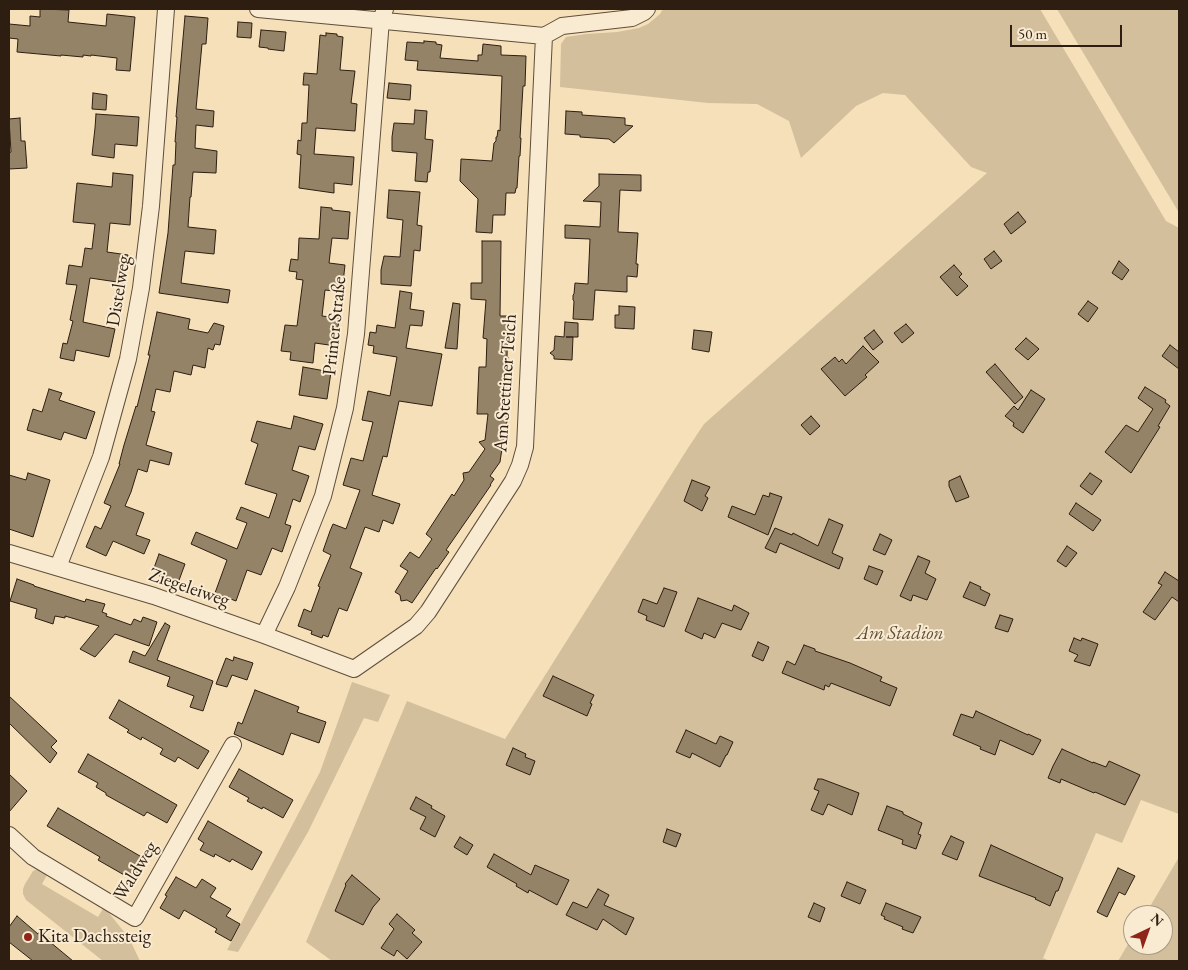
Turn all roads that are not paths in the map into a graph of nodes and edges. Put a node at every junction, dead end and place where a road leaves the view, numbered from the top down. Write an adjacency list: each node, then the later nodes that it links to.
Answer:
1 (166, 9): 7 (street, Distelweg)
2 (258, 9): 4 (street)
3 (647, 9): 5 (street)
4 (383, 14): 5 (street); 8 (street, Primer Straße)
5 (544, 36): 9 (street, Am Stettiner Teich)
6 (9, 553): 7 (street, Ziegeleiweg)
7 (58, 567): 8 (street, Ziegeleiweg)
8 (264, 635): 9 (street, Ziegeleiweg)
9 (354, 669)
10 (233, 745): 11 (street, Waldweg)
11 (9, 835)

